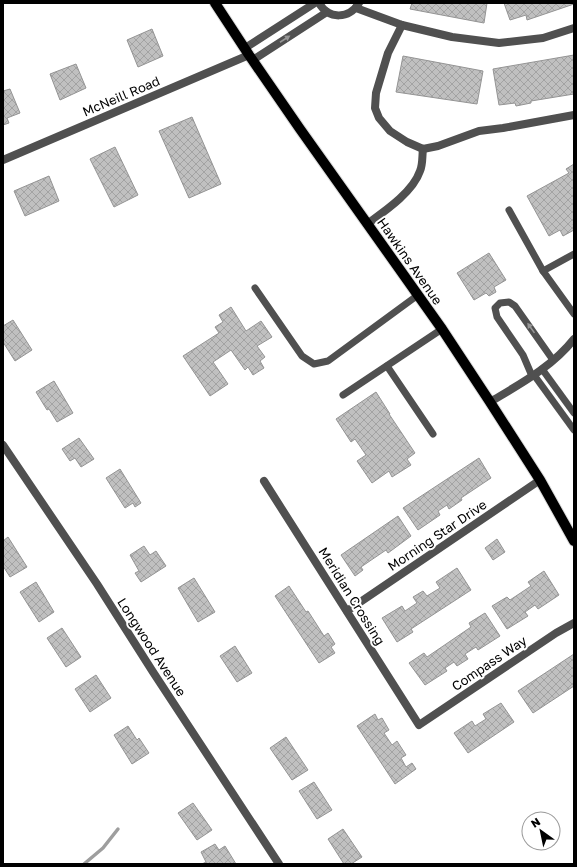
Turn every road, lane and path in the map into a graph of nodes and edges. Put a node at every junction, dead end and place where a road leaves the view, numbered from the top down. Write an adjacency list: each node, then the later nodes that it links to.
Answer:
1 (215, 3): 8 (main road, Hawkins Avenue)
2 (315, 3): 8 (street)
3 (319, 3): 5 (street)
4 (357, 6): 5 (street); 6 (street)
5 (327, 12): 8 (street, one-way to 5)
6 (402, 25): 7 (street); 10 (street)
7 (574, 28)
8 (249, 54): 11 (street, McNeill Road); 13 (main road, Hawkins Avenue)
9 (574, 115): 10 (street)
10 (423, 149): 13 (street)
11 (3, 160)
12 (509, 210): 15 (lane)
13 (367, 224): 17 (main road, Hawkins Avenue)
14 (574, 254): 15 (lane)
15 (543, 271): 18 (lane)
16 (255, 288): 17 (lane)
17 (418, 295): 19 (main road, Hawkins Avenue)
18 (574, 314)
19 (442, 329): 22 (lane); 26 (main road, Hawkins Avenue)
20 (574, 339): 21 (street)
21 (553, 360): 23 (street); 24 (lane, one-way to 24)
22 (387, 366): 25 (lane); 29 (lane)
23 (542, 369): 24 (street); 27 (lane)
24 (533, 375): 26 (street); 28 (lane)
25 (343, 395)
26 (490, 402): 31 (main road, Hawkins Avenue)
27 (574, 413)
28 (574, 430)
29 (433, 434)
30 (3, 445): 37 (street, Longwood Avenue)
31 (540, 480): 33 (main road, Hawkins Avenue); 34 (street, Morning Star Drive)
32 (264, 481): 34 (street, Meridian Crossing)
33 (574, 541)
34 (347, 610): 36 (street, Meridian Crossing)
35 (574, 622): 36 (street, Compass Way)
36 (419, 725)
37 (279, 864)

